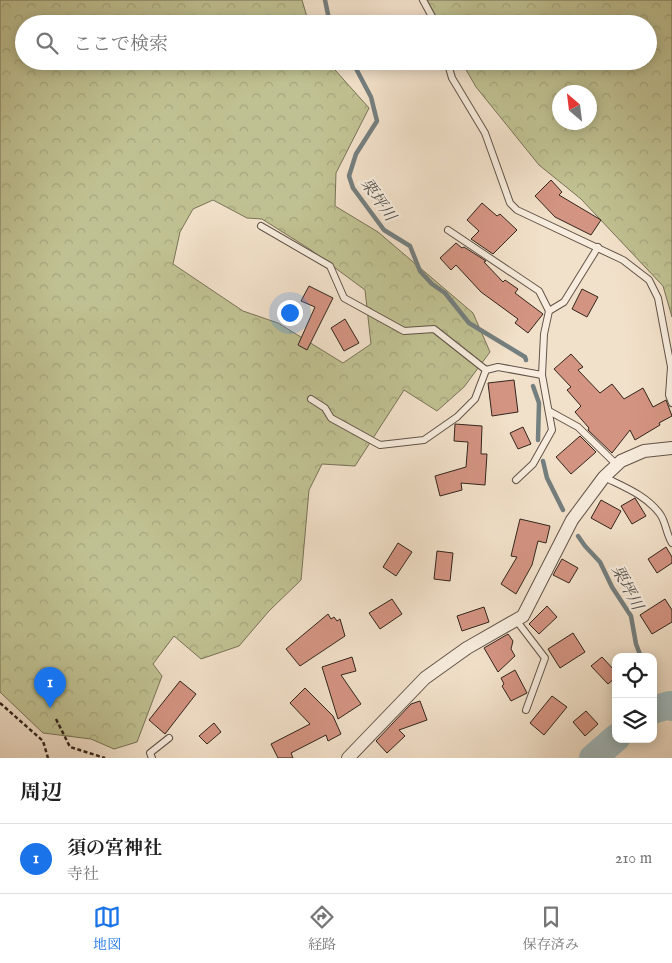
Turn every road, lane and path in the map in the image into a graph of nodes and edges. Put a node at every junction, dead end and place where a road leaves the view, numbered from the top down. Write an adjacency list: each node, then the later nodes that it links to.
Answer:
1 (423, 0): 2 (lane)
2 (431, 15)
3 (450, 70): 6 (lane)
4 (261, 226): 8 (lane)
5 (448, 230): 7 (lane)
6 (598, 247): 7 (lane); 11 (lane)
7 (549, 311): 9 (lane)
8 (486, 370): 9 (lane); 10 (lane)
9 (542, 375): 12 (lane)
10 (311, 399)
11 (672, 402)
12 (549, 411): 14 (lane); 16 (lane)
13 (672, 448): 14 (street)
14 (617, 465): 15 (street)
15 (604, 477): 17 (lane); 18 (street)
16 (516, 480)
17 (672, 543)
18 (516, 620): 20 (lane); 26 (street)
19 (0, 703): 23 (path)
20 (526, 710)
21 (56, 719): 24 (path)
22 (169, 738): 25 (lane)
23 (48, 758)
24 (104, 758)
25 (152, 758)
26 (348, 758)

